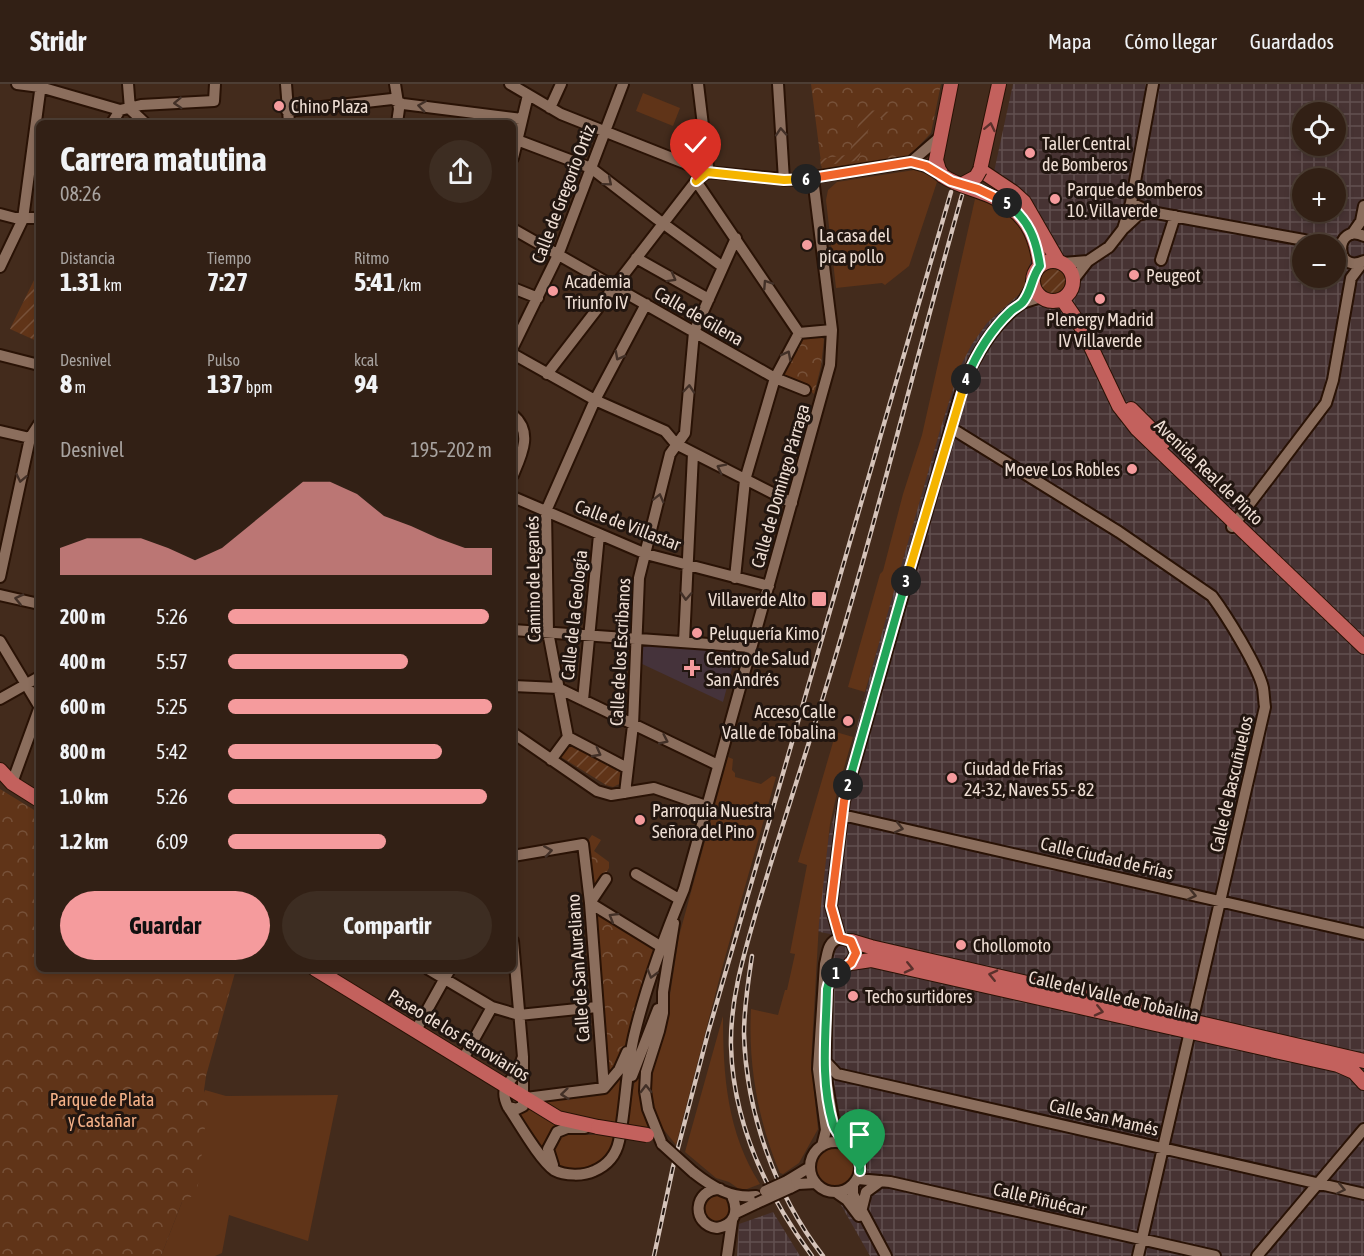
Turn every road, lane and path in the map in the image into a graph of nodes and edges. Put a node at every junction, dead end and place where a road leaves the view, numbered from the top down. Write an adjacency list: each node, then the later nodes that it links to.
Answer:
1 (17, 84): 15 (street)
2 (128, 84): 19 (street)
3 (214, 84): 19 (street, one-way to 19)
4 (286, 84): 20 (street)
5 (388, 84): 17 (street)
6 (395, 84): 17 (street)
7 (510, 84): 16 (street)
8 (561, 84): 18 (street)
9 (623, 84): 29 (street, Calle de Gregorio Ortiz)
10 (698, 84): 36 (street)
11 (778, 84): 39 (street, one-way to 11)
12 (951, 84): 30 (main road)
13 (999, 84): 35 (main road, one-way to 13)
14 (1153, 84): 42 (street)
15 (41, 86): 19 (street); 23 (street)
16 (528, 95): 18 (street); 22 (street)
17 (395, 101): 20 (street); 21 (street, one-way to 17); 27 (street)
18 (549, 108): 29 (street)
19 (125, 109): 24 (street); 25 (street)
20 (287, 111): 26 (street)
21 (460, 118): 22 (street)
22 (522, 119): 31 (street)
23 (36, 120)
24 (115, 120)
25 (141, 120)
26 (288, 120)
27 (397, 120)
28 (36, 123): 48 (street)
29 (605, 132): 34 (street, Calle de Gregorio Ortiz); 36 (street)
30 (940, 137): 33 (street); 37 (main road)
31 (517, 140): 32 (street); 34 (street)
32 (516, 144)
33 (911, 162): 37 (street); 38 (street)
34 (591, 168): 49 (street, one-way to 49); 55 (street, Calle de Gregorio Ortiz)
35 (980, 170): 41 (main road, bridge); 61 (main road)
36 (707, 172): 39 (street); 40 (street)
37 (943, 176): 41 (main road, bridge)
38 (813, 178): 39 (street); 77 (street, Calle de Domingo Párraga)
39 (784, 180)
40 (696, 181): 49 (street); 53 (street)
41 (963, 184): 62 (main road, bridge)
42 (1131, 202): 44 (street); 50 (street)
43 (1364, 206): 52 (street)
44 (1151, 212): 46 (street); 50 (street)
45 (0, 214): 48 (street)
46 (1175, 216): 54 (street); 58 (street)
47 (36, 218): 48 (street)
48 (23, 219): 64 (street)
49 (662, 223): 56 (street); 65 (street)
50 (1123, 229): 59 (street)
51 (516, 231): 55 (street, Calle de Gilena)
52 (1356, 237)
53 (736, 238): 65 (street, Calle de los Escribanos); 79 (street, one-way to 53)
54 (1292, 238)
55 (558, 255): 69 (street, Calle de Gilena); 73 (street, Calle de Gregorio Ortiz)
56 (636, 258): 69 (street); 74 (street, one-way to 74)
57 (1346, 258): 60 (street)
58 (1161, 260)
59 (1088, 261): 61 (street); 67 (street)
60 (1363, 261): 66 (street)
61 (1061, 262): 62 (main road); 67 (main road)
62 (1040, 266): 68 (main road)
63 (1346, 266): 66 (street)
64 (0, 267)
65 (723, 267): 74 (street, Calle de los Escribanos)
66 (1351, 278): 100 (street)
67 (1074, 279): 71 (main road)
68 (1033, 285): 72 (main road); 75 (street)
69 (615, 287): 76 (street, Calle de Gilena); 84 (street)
70 (516, 289): 73 (street)
71 (1066, 296): 72 (main road); 100 (main road, Avenida Real de Pinto)
72 (1041, 297): 75 (street)
73 (538, 298): 80 (street, Calle de Gregorio Ortiz)
74 (709, 298): 78 (street, Calle de los Escribanos)
75 (1022, 303): 90 (street)
76 (646, 304): 78 (street, Calle de Gilena); 87 (street, Camino de Leganés, one-way to 87)
77 (832, 330): 79 (street); 98 (street, Calle de Domingo Párraga)
78 (694, 332): 85 (street, Calle de Gilena); 93 (street, Calle de los Escribanos, one-way to 78)
79 (799, 333): 85 (street, one-way to 79)
80 (516, 341)
81 (0, 355): 83 (street)
82 (516, 356): 84 (street)
83 (36, 364)
84 (547, 374): 87 (street)
85 (775, 378): 86 (street, Calle de Gilena); 96 (street)
86 (805, 390)
87 (595, 400): 93 (street); 99 (street, Camino de Leganés)
88 (516, 417): 95 (street)
89 (36, 428): 92 (street)
90 (951, 428): 137 (street); 142 (street, Calle de Bascuñuelos)
91 (0, 431): 92 (street)
92 (30, 438): 104 (street, one-way to 104)
93 (676, 444): 94 (street); 102 (street, Calle de los Escribanos, one-way to 93)
94 (693, 454): 96 (street, one-way to 94); 103 (street)
95 (516, 467)
96 (745, 480): 98 (street); 105 (street)
97 (516, 498): 99 (street, Calle de Villastar)
98 (792, 503): 106 (street, Calle de Domingo Párraga)
99 (546, 511): 101 (street, Calle de Villastar); 110 (street, Camino de Leganés)
100 (1236, 522): 112 (main road, Avenida Real de Pinto); 117 (main road, Avenida Real de Pinto)
101 (599, 534): 102 (street, Calle de Villastar); 111 (street, Calle de la Geología)
102 (645, 554): 103 (street, Calle de Villastar); 113 (street, Calle de los Escribanos)
103 (687, 565): 105 (street, Calle de Villastar); 115 (street, one-way to 115)
104 (0, 576)
105 (735, 578): 106 (street, Calle de Villastar)
106 (769, 586): 116 (street, Calle de Domingo Párraga)
107 (0, 595): 108 (street, one-way to 107)
108 (36, 603)
109 (516, 630): 110 (street)
110 (549, 632): 111 (street); 121 (street, Camino de Leganés)
111 (588, 635): 113 (street); 123 (street, Calle de la Geología)
112 (1364, 635)
113 (637, 638): 115 (street); 126 (street, Calle de los Escribanos)
114 (0, 641): 119 (street)
115 (684, 642): 116 (street)
116 (752, 646): 130 (street, Calle de Domingo Párraga)
117 (1364, 647)
118 (36, 679): 119 (street)
119 (25, 685): 122 (street); 124 (street)
120 (516, 686): 121 (street)
121 (558, 687): 123 (street); 128 (street, Camino de Leganés)
122 (0, 699)
123 (583, 700): 126 (street)
124 (36, 703)
125 (36, 715): 133 (street)
126 (633, 725): 130 (street, one-way to 130); 131 (street, Calle de los Escribanos)
127 (516, 735): 129 (street)
128 (568, 737): 129 (street); 131 (street, one-way to 131)
129 (551, 760): 134 (street)
130 (718, 765): 136 (street, Calle de Domingo Párraga)
131 (627, 768): 134 (street, Calle de los Escribanos)
132 (0, 770): 133 (main road)
133 (6, 781): 135 (main road)
134 (625, 793): 136 (street)
135 (36, 798)
136 (706, 806): 141 (street, Calle de Domingo Párraga)
137 (842, 815): 142 (street, Calle Ciudad de Frías, one-way to 142); 145 (street)
138 (516, 855): 143 (street, Calle de San Aureliano, one-way to 143)
139 (636, 874): 141 (street)
140 (606, 879): 143 (street)
141 (680, 899): 146 (street, Calle de Domingo Párraga); 152 (street, Calle de Domingo Párraga)
142 (1221, 902): 144 (street, Calle Ciudad de Frías); 156 (street, Calle de Bascuñuelos)
143 (591, 903): 146 (street, one-way to 143); 154 (street, Calle de San Aureliano)
144 (1364, 934)
145 (845, 940): 147 (street); 148 (street); 156 (main road, Calle del Valle de Tobalina, one-way to 145)
146 (660, 946): 158 (street, Calle de Domingo Párraga, one-way to 158)
147 (827, 954): 148 (street); 176 (street)
148 (849, 965): 156 (main road, Calle del Valle de Tobalina, one-way to 156); 161 (street)
149 (320, 972): 157 (main road, Paseo de los Ferroviarios)
150 (516, 972): 155 (street)
151 (448, 974): 153 (street); 157 (street)
152 (663, 992): 169 (street, Calle de Domingo Párraga); 175 (street, Calle de Domingo Párraga, one-way to 152)
153 (492, 1007): 155 (street); 160 (street)
154 (597, 1007): 155 (street); 167 (street, Calle de San Aureliano)
155 (519, 1015): 159 (street)
156 (1192, 1026): 162 (main road, Calle del Valle de Tobalina); 165 (main road, Calle del Valle de Tobalina); 177 (street, Calle de Bascuñuelos)
157 (416, 1030): 160 (main road, Paseo de los Ferroviarios)
158 (634, 1036): 167 (street); 169 (street, Calle de Domingo Párraga)
159 (523, 1057): 166 (street); 168 (street)
160 (463, 1059): 166 (main road, Paseo de los Ferroviarios)
161 (825, 1061): 163 (street); 164 (street)
162 (1364, 1061)
163 (837, 1074): 164 (street); 177 (street, Calle San Mamés)
164 (826, 1082): 174 (street)
165 (1364, 1083)
166 (505, 1085): 168 (main road, Paseo de los Ferroviarios); 170 (street)
167 (604, 1088): 168 (street, Paseo de los Ferroviarios, one-way to 168)
168 (524, 1096): 170 (street); 171 (main road)
169 (624, 1099): 180 (street)
170 (508, 1107): 180 (street)
171 (598, 1127): 173 (main road, bridge); 180 (street)
172 (1364, 1129): 186 (street)
173 (647, 1135): 175 (street)
174 (844, 1143): 176 (street); 178 (street)
175 (662, 1144): 181 (street, bridge)
176 (822, 1146): 179 (street)
177 (1164, 1148): 182 (street, Calle San Mamés); 199 (street, Calle de Bascuñuelos)
178 (860, 1161): 183 (street); 184 (street)
179 (810, 1167): 185 (street); 187 (street)
180 (555, 1171)
181 (693, 1172): 188 (street); 191 (street)
182 (1290, 1177): 186 (street, Calle San Mamés); 194 (street)
183 (882, 1180): 184 (street, Calle Piñuécar); 195 (street); 199 (street, Calle Piñuécar)
184 (855, 1182): 189 (street); 195 (street)
185 (816, 1183): 187 (street); 189 (street)
186 (1317, 1184): 190 (street, Calle San Mamés, one-way to 190); 194 (street)
187 (788, 1185): 193 (street, bridge)
188 (720, 1189): 191 (street); 192 (street)
189 (837, 1192): 201 (street)
190 (1364, 1194)
191 (703, 1195): 197 (street)
192 (732, 1196): 193 (street); 196 (street)
193 (757, 1199): 196 (street)
194 (1298, 1207): 198 (street)
195 (862, 1208): 202 (street)
196 (734, 1217): 197 (street); 200 (street)
197 (712, 1227): 200 (street)
198 (1273, 1238): 205 (street); 206 (street)
199 (1142, 1239): 203 (street, Calle de Bascuñuelos); 204 (street, Calle Piñuécar)
200 (727, 1254)
201 (881, 1256)
202 (886, 1256)
203 (1138, 1256)
204 (1215, 1256)
205 (1257, 1256)
206 (1268, 1256)

